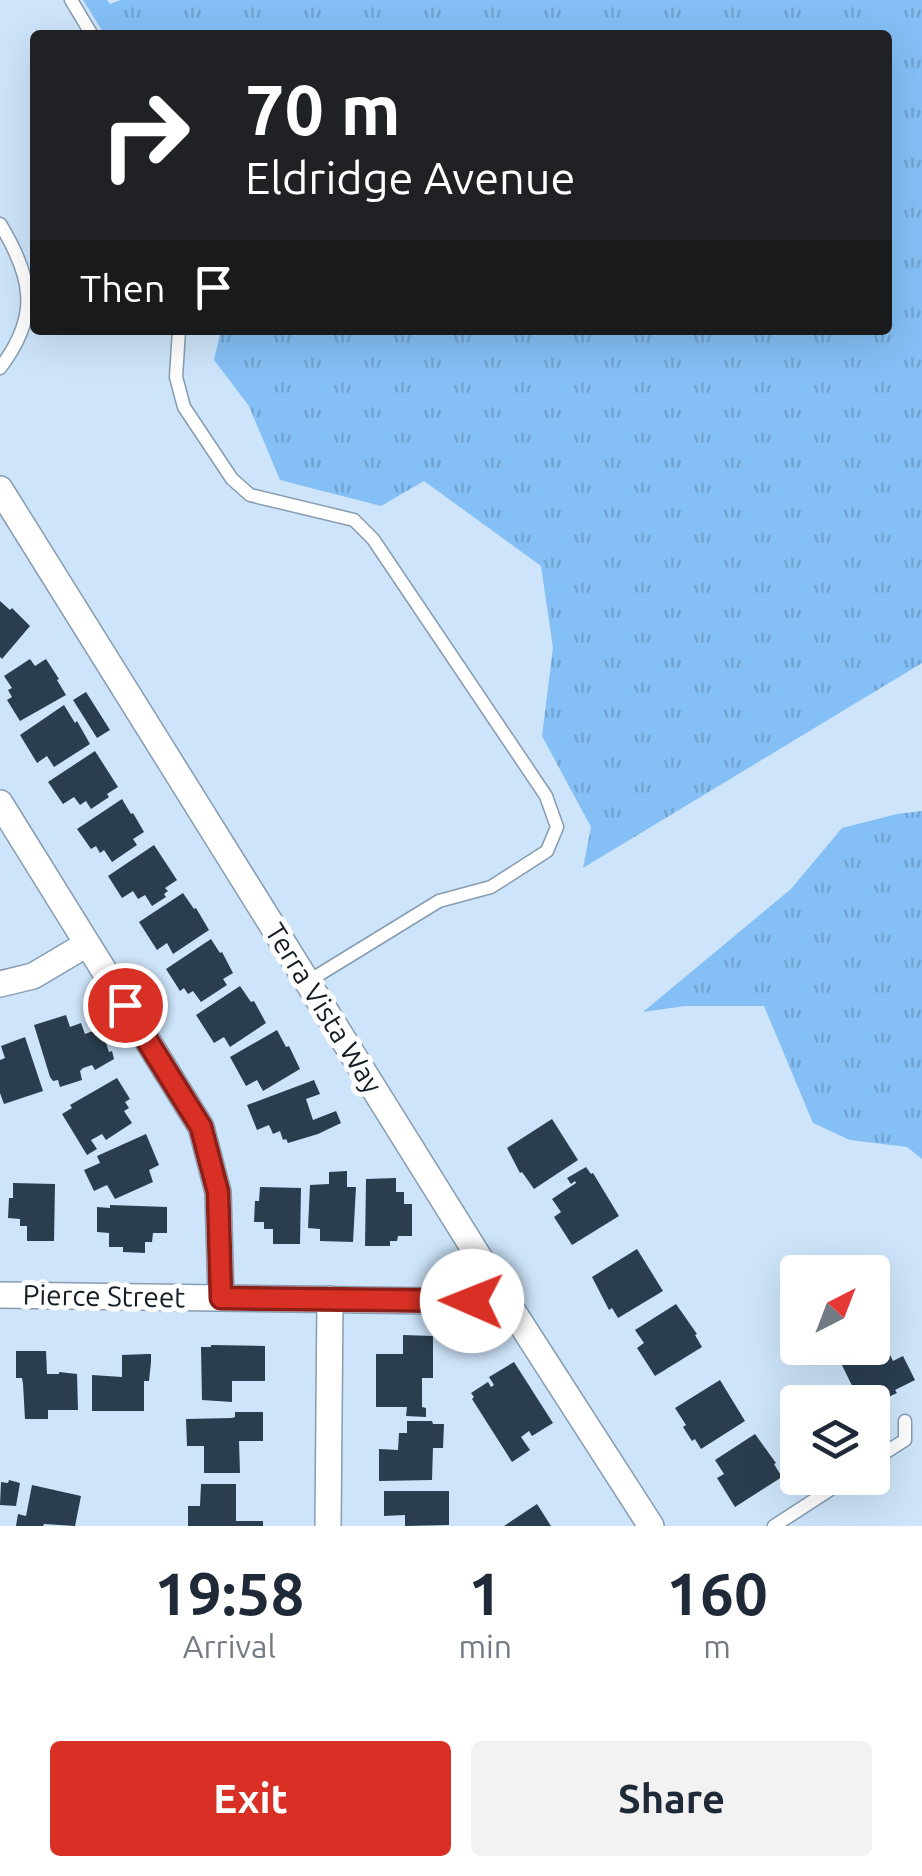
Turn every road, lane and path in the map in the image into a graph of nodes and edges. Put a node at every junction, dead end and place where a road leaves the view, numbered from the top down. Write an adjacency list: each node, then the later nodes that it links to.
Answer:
1 (71, 0): 2 (lane)
2 (89, 30)
3 (0, 224): 4 (lane)
4 (30, 284): 6 (lane)
5 (179, 335): 10 (lane)
6 (0, 368)
7 (0, 489): 10 (street, Terra Vista Way)
8 (0, 803): 9 (street)
9 (87, 944): 11 (street); 13 (street)
10 (307, 982): 15 (street, Terra Vista Way)
11 (0, 984)
12 (0, 1295): 13 (street, Pierce Street)
13 (221, 1298): 14 (street, Pierce Street)
14 (330, 1299): 15 (street, Pierce Street); 19 (street)
15 (508, 1302): 20 (street, Terra Vista Way)
16 (904, 1421): 17 (lane)
17 (890, 1450)
18 (822, 1495): 21 (lane)
19 (328, 1526)
20 (651, 1526)
21 (774, 1526)

